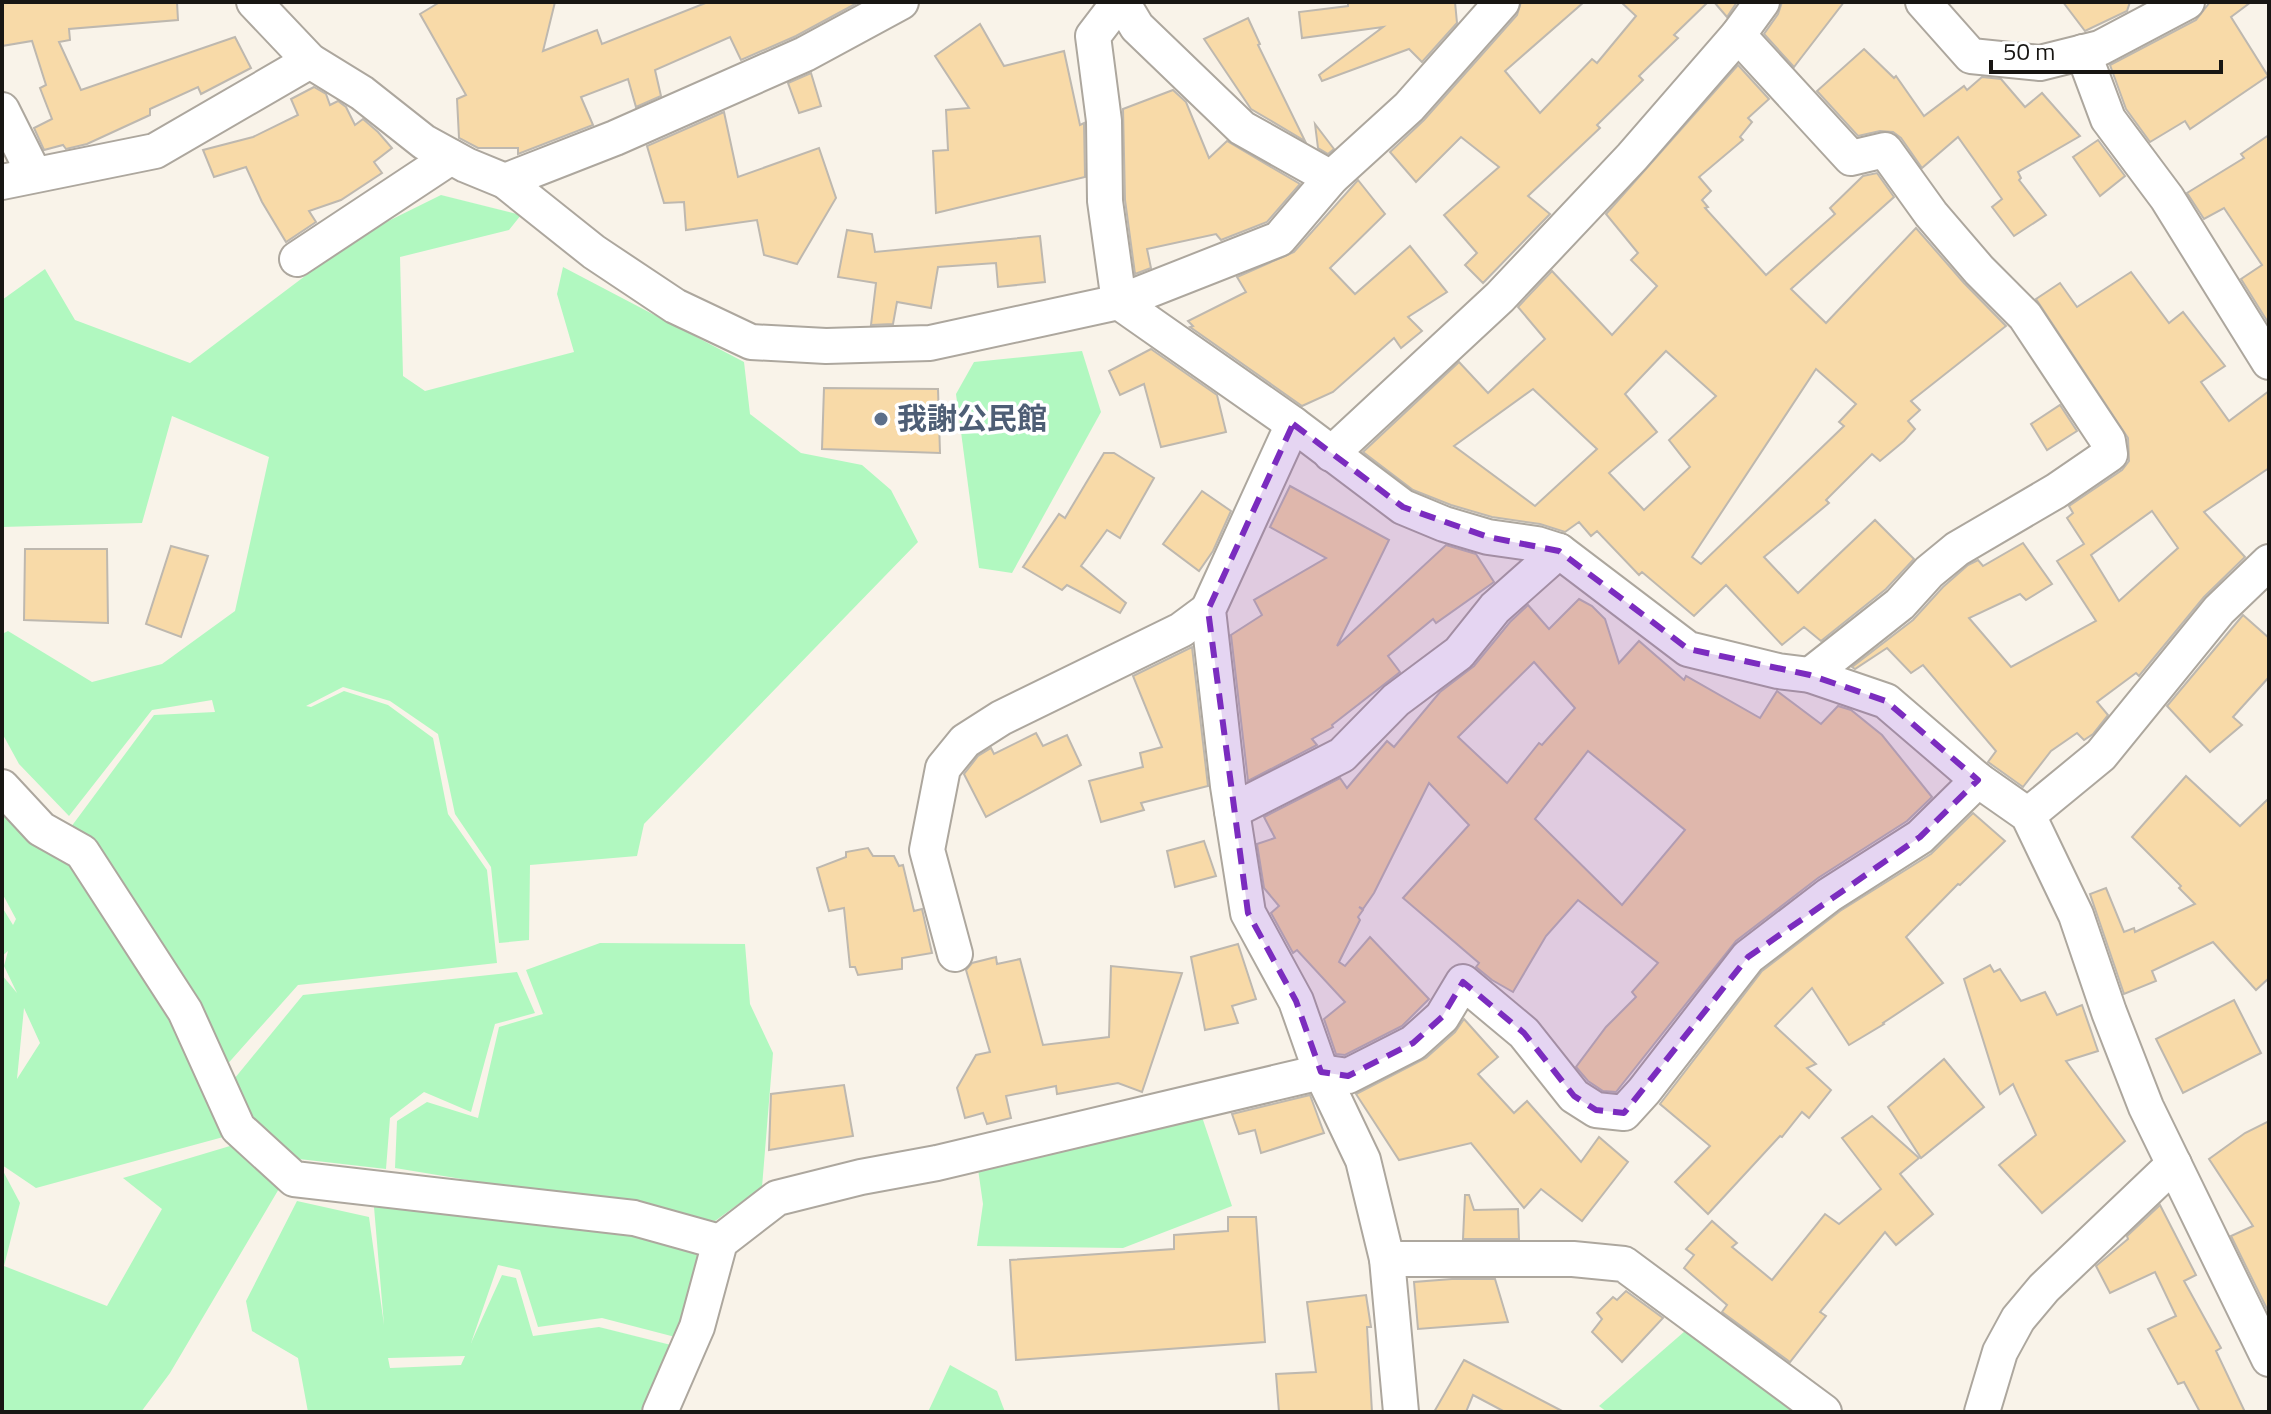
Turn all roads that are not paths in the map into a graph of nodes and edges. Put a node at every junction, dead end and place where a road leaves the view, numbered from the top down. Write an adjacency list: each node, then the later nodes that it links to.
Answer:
1 (254, 2): 10 (street)
2 (901, 2): 15 (street)
3 (1121, 2): 14 (street); 17 (street)
4 (1502, 2): 14 (street)
5 (1762, 2): 8 (street)
6 (1923, 2): 9 (street)
7 (2187, 2): 9 (street)
8 (1738, 35): 20 (street); 24 (street)
9 (2083, 52): 18 (street)
10 (310, 61): 12 (street); 13 (street)
11 (2, 110): 13 (street)
12 (451, 157): 15 (street); 16 (street)
13 (18, 178)
14 (1331, 178): 17 (street)
15 (505, 181): 17 (street)
16 (297, 259)
17 (1119, 302): 19 (street)
18 (2269, 362)
19 (1293, 424): 20 (street); 23 (street)
20 (1331, 454): 21 (street)
21 (1559, 551): 24 (street); 27 (street)
22 (2269, 562): 28 (street)
23 (1208, 610): 27 (street); 29 (street)
24 (1810, 675): 25 (street)
25 (1978, 780): 28 (street); 30 (street)
26 (2, 787): 32 (street)
27 (1232, 811): 30 (street)
28 (2028, 815): 31 (street)
29 (955, 954)
30 (1321, 1072): 32 (street); 33 (street)
31 (2174, 1164): 34 (street); 38 (street)
32 (720, 1242): 35 (street)
33 (1387, 1259): 36 (street); 37 (street)
34 (2269, 1359)
35 (660, 1412)
36 (1401, 1412)
37 (1824, 1412)
38 (1982, 1412)

